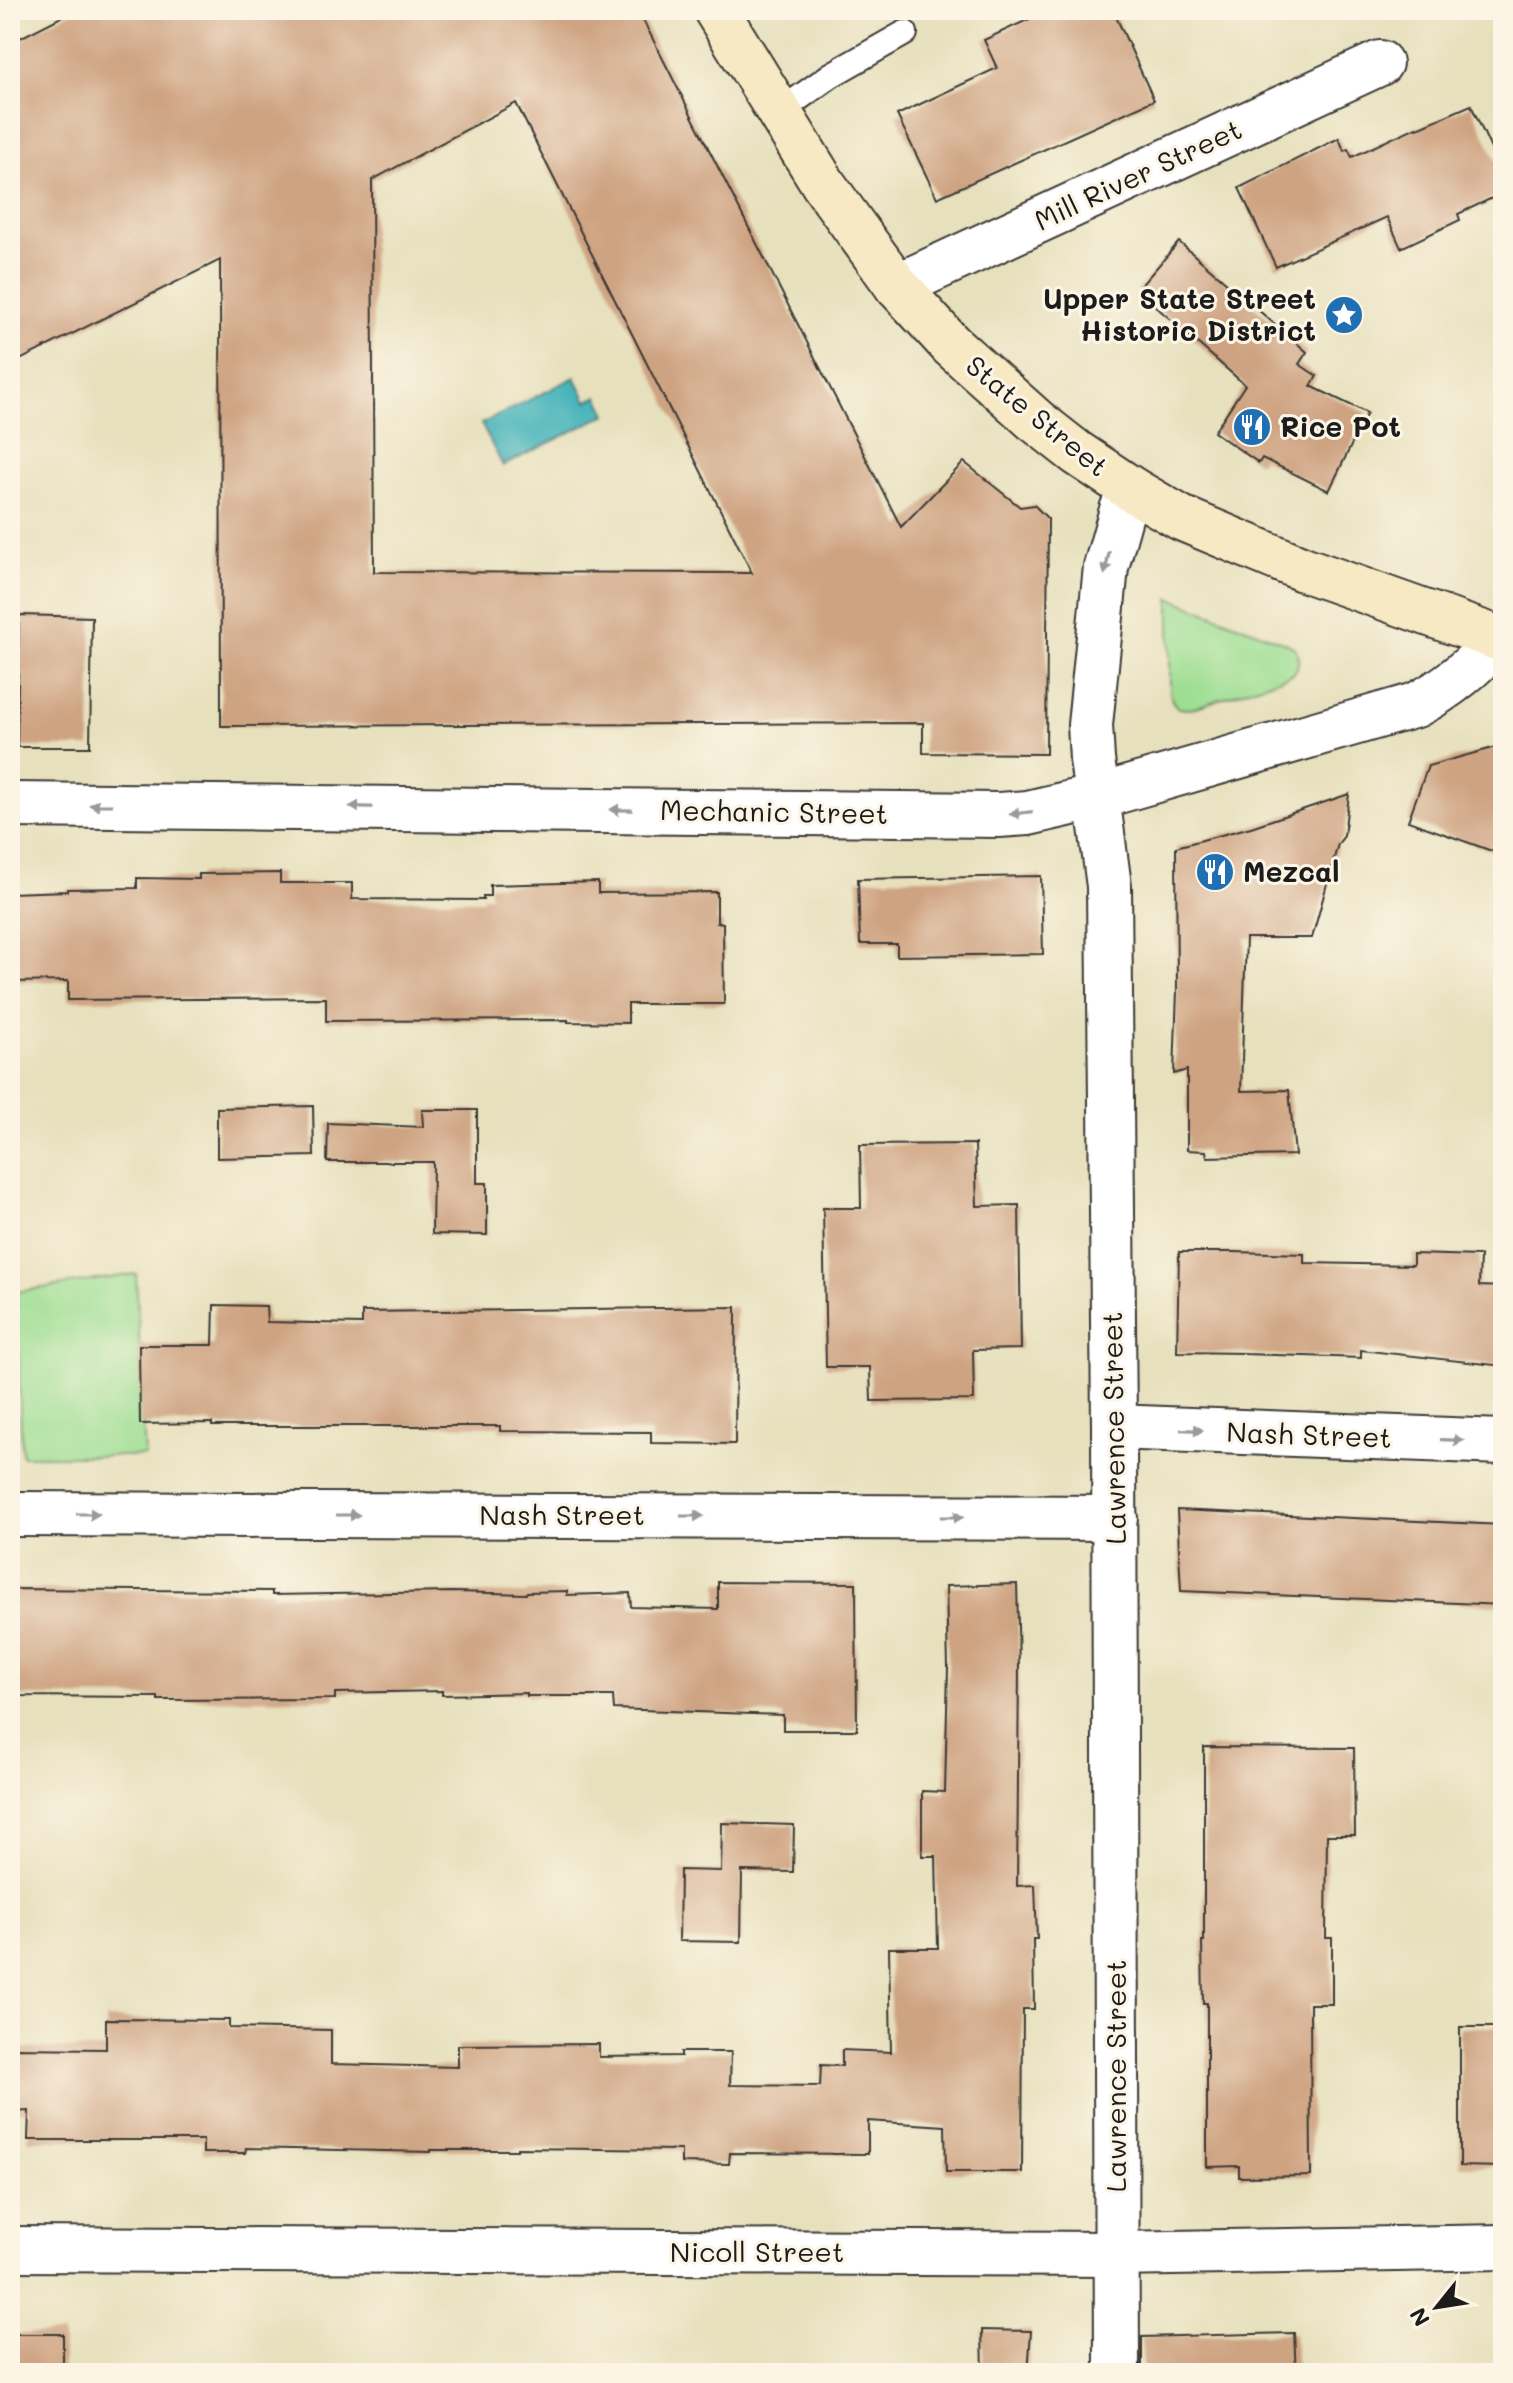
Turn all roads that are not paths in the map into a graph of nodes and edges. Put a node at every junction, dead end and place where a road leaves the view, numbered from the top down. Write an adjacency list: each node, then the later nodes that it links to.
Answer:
1 (716, 10): 4 (main road, State Street)
2 (905, 33): 4 (lane)
3 (1380, 63): 5 (street, Mill River Street)
4 (778, 113): 5 (main road, State Street)
5 (897, 286): 6 (main road, State Street)
6 (1131, 489): 7 (main road, State Street); 8 (street, Lawrence Street, one-way to 8)
7 (1501, 640): 8 (street, Mechanic Street)
8 (1097, 797): 9 (street, Mechanic Street, one-way to 9); 10 (street, Lawrence Street)
9 (10, 805)
10 (1114, 1427): 11 (street, Nash Street, one-way to 11); 13 (street, Lawrence Street)
11 (1503, 1442)
12 (10, 1514): 13 (street, Nash Street, one-way to 13)
13 (1115, 1518): 16 (street, Lawrence Street)
14 (1503, 2247): 16 (street, Nicoll Street)
15 (10, 2249): 16 (street, Nicoll Street)
16 (1117, 2254): 17 (street, Lawrence Street)
17 (1117, 2373)

